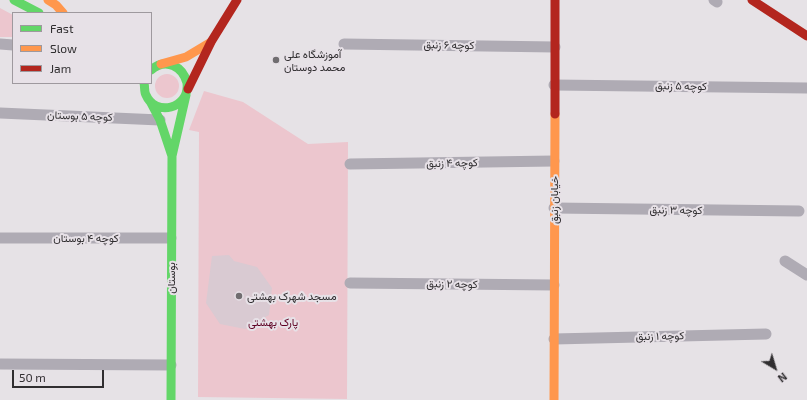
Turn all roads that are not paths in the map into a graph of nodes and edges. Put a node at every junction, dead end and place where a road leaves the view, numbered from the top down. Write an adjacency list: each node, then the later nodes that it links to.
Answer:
1 (14, 0): 6 (street)
2 (48, 0): 7 (street)
3 (237, 0): 9 (street)
4 (555, 0): 13 (street, خیابان زنبق)
5 (752, 0): 8 (street)
6 (37, 12)
7 (62, 12)
8 (807, 36)
9 (211, 42): 14 (street); 18 (street)
10 (0, 44): 11 (street)
11 (12, 44)
12 (344, 44): 13 (street, کوچه ۶ زنبق)
13 (555, 46): 15 (street, خیابان زنبق)
14 (155, 66): 18 (street)
15 (554, 85): 17 (street, کوچه ۵ زنبق); 23 (street, خیابان زنبق)
16 (142, 86): 19 (street)
17 (807, 88)
18 (187, 92): 19 (street); 22 (street)
19 (151, 103): 21 (street)
20 (0, 113): 21 (street, کوچه ۵ بوستان)
21 (160, 120): 22 (street)
22 (172, 156): 28 (street, بوستان)
23 (554, 162): 24 (street, کوچه ۴ زنبق); 25 (street, خیابان زنبق)
24 (350, 164)
25 (554, 208): 26 (street, کوچه ۳ زنبق); 32 (street, خیابان زنبق)
26 (798, 212)
27 (0, 238): 28 (street, کوچه ۴ بوستان)
28 (171, 238): 36 (street, بوستان)
29 (785, 261): 30 (street)
30 (807, 275)
31 (350, 283): 32 (street, کوچه ۲ زنبق)
32 (554, 286): 34 (street, خیابان زنبق)
33 (766, 334): 34 (street, کوچه ۱ زنبق)
34 (554, 339): 38 (street, خیابان زنبق)
35 (0, 364): 36 (street)
36 (171, 365): 37 (street, بوستان)
37 (171, 400)
38 (554, 400)

